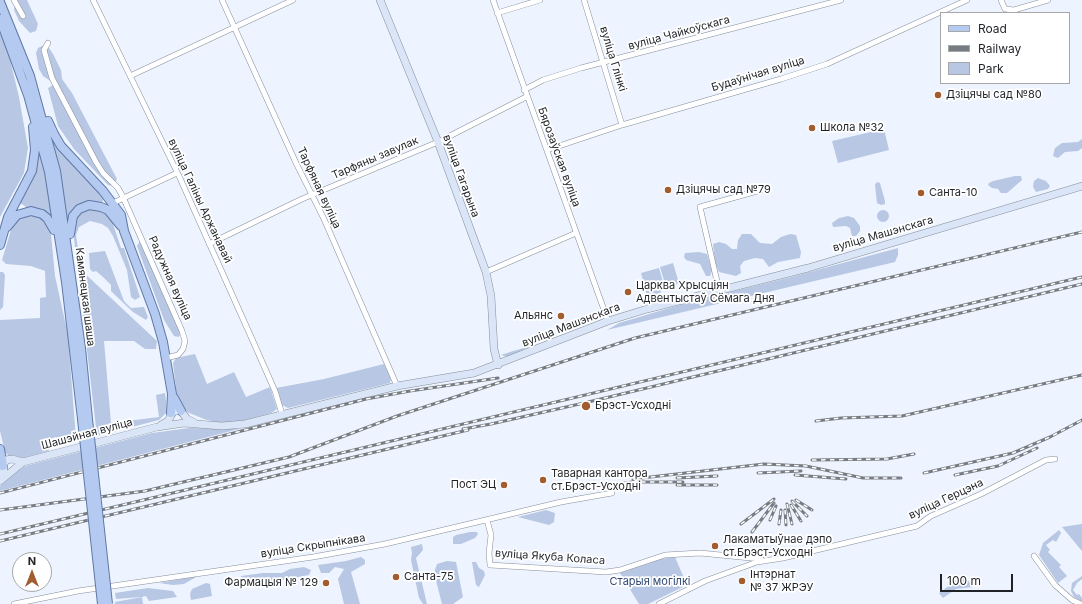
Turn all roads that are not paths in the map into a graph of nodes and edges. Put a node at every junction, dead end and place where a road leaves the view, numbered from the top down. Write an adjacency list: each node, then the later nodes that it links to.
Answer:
1 (14, 0): 17 (street)
2 (93, 0): 23 (street, вуліца Галіны Аржанавай)
3 (222, 0): 19 (street, Тарфяная вуліца)
4 (293, 0): 19 (street)
5 (380, 0): 28 (main road, вуліца Гагарына)
6 (492, 0): 14 (street, Бярозаўская вуліца)
7 (540, 0): 14 (street)
8 (584, 0): 21 (street, вуліца Глінкі)
9 (841, 0): 21 (street, вуліца Чайкоўскага)
10 (967, 0): 16 (street, Будаўнічая вуліца)
11 (1000, 0): 12 (street)
12 (1048, 0)
13 (0, 2): 22 (main road, Камянецкая шаша)
14 (497, 12): 24 (street, Бярозаўская вуліца)
15 (940, 12): 27 (street, Будаўнічая вуліца)
16 (941, 12)
17 (24, 16)
18 (0, 19): 25 (main road, Камянецкая шаша)
19 (234, 26): 23 (street); 33 (street, Тарфяная вуліца)
20 (48, 43): 34 (street, Радужная вуліца)
21 (604, 64): 24 (street, вуліца Чайкоўскага); 27 (street, вуліца Глінкі)
22 (30, 76): 35 (main road); 42 (main road, Камянецкая шаша)
23 (130, 76): 30 (street, вуліца Галіны Аржанавай)
24 (524, 90): 26 (street, Бярозаўская вуліца)
25 (28, 95): 38 (main road); 42 (main road, Камянецкая шаша)
26 (526, 98): 28 (street, Тарфяны завулак); 29 (street, Бярозаўская вуліца)
27 (622, 125): 29 (street, Будаўнічая вуліца)
28 (438, 142): 33 (street, Тарфяны завулак); 41 (main road, вуліца Гагарына)
29 (548, 150): 37 (street, Бярозаўская вуліца)
30 (177, 172): 34 (street); 39 (street, вуліца Галіны Аржанавай)
31 (1082, 186): 43 (main road, вуліца Машэнскага)
32 (761, 190): 43 (street)
33 (312, 195): 39 (street, Тарфяны завулак); 47 (street, Тарфяная вуліца)
34 (123, 197): 35 (street); 45 (street, Радужная вуліца)
35 (113, 204): 36 (main road)
36 (124, 231): 42 (main road); 45 (main road)
37 (576, 233): 41 (street); 44 (street, Бярозаўская вуліца)
38 (2, 236): 40 (main road); 42 (main road)
39 (209, 244): 50 (street, вуліца Галіны Аржанавай)
40 (0, 245)
41 (486, 272): 46 (main road, вуліца Гагарына)
42 (69, 281): 52 (main road, Камянецкая шаша)
43 (719, 290): 44 (main road, вуліца Машэнскага)
44 (608, 321): 46 (main road, вуліца Машэнскага)
45 (166, 358): 48 (main road)
46 (498, 364): 47 (main road, вуліца Машэнскага)
47 (397, 386): 50 (main road, вуліца Машэнскага)
48 (172, 394): 49 (main road); 51 (main road)
49 (182, 413): 51 (main road); 53 (main road); 54 (main road, вуліца Машэнскага)
50 (282, 414): 54 (main road, вуліца Машэнскага)
51 (171, 415): 53 (main road); 55 (main road)
52 (85, 419): 68 (main road, Камянецкая шаша, bridge); 69 (main road, Камянецкая шаша, bridge)
53 (177, 423): 54 (main road, вуліца Машэнскага); 55 (main road, вуліца Машэнскага)
54 (203, 425)
55 (157, 427): 59 (main road, Шашэйная вуліца)
56 (1, 452): 57 (main road); 60 (main road)
57 (12, 459): 59 (main road, Шашэйная вуліца); 60 (main road); 61 (main road)
58 (1055, 459): 66 (street, вуліца Герцэна)
59 (23, 462): 61 (main road)
60 (4, 467): 61 (main road); 62 (main road)
61 (14, 470): 62 (main road)
62 (1, 480)
63 (612, 494): 64 (street, вуліца Скрыпнікава)
64 (487, 520): 66 (street, вуліца Якуба Коласа); 67 (street, вуліца Скрыпнікава)
65 (1034, 556): 71 (street)
66 (770, 559): 70 (street, вуліца Герцэна)
67 (14, 604)
68 (102, 604)
69 (108, 604)
70 (659, 604)
71 (1081, 604)

